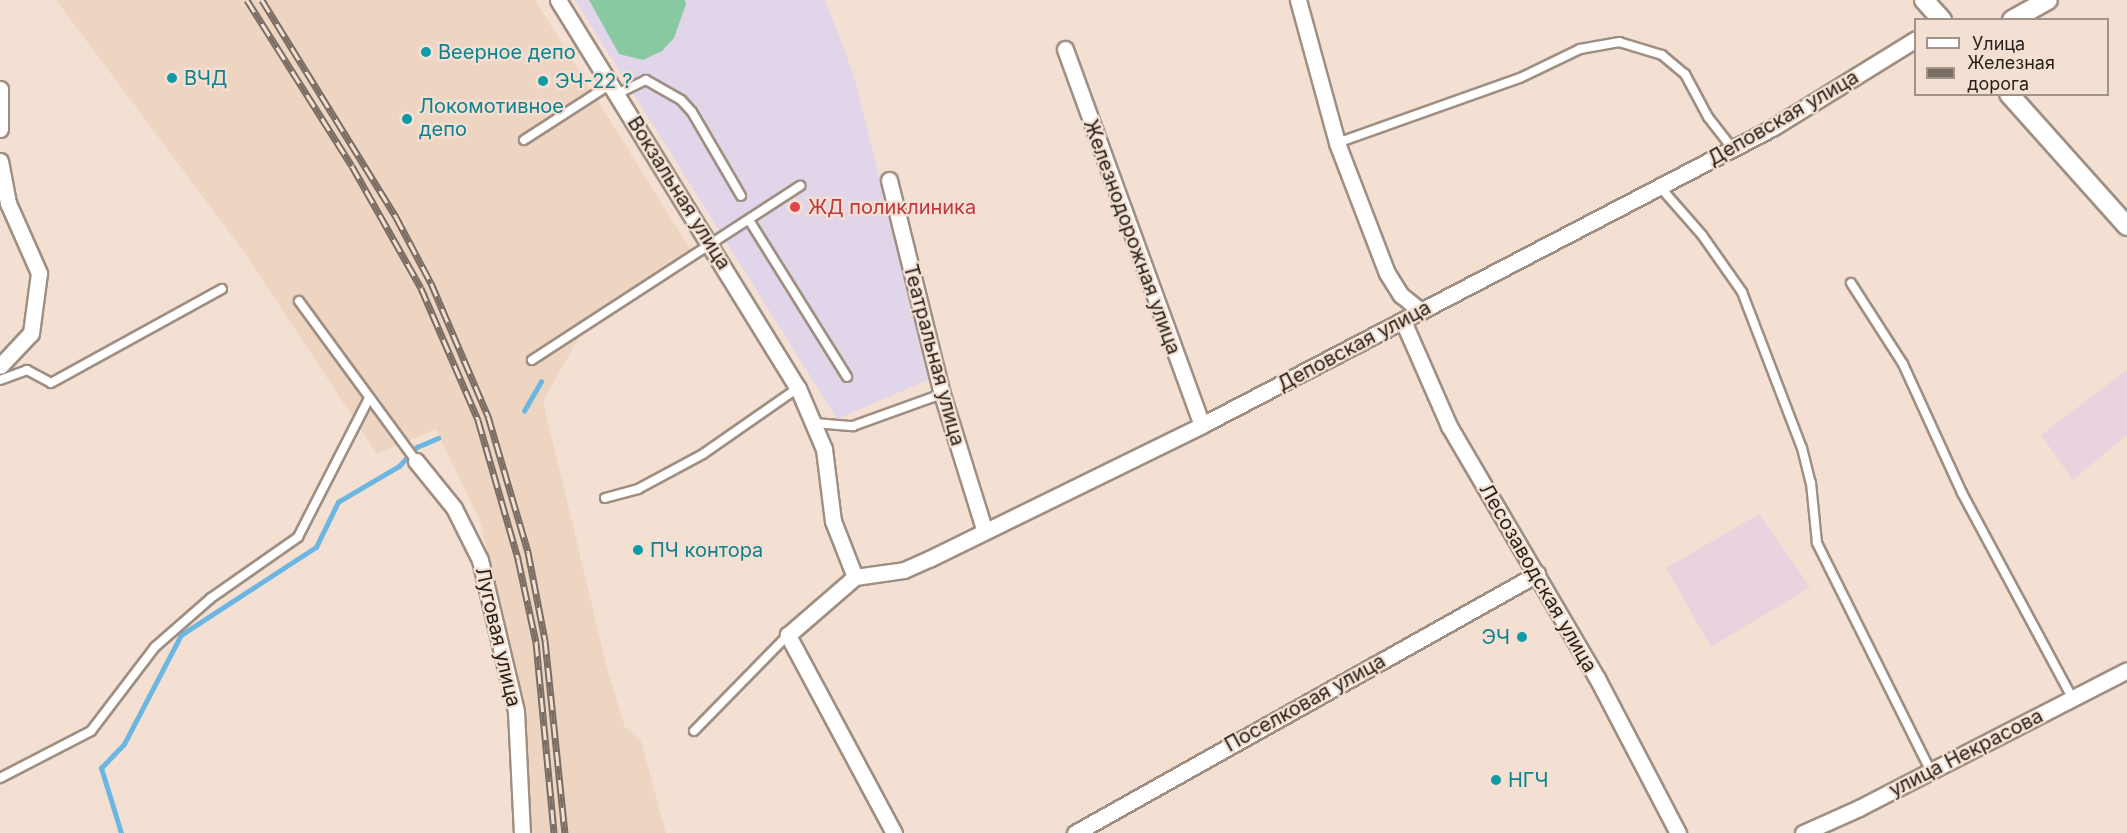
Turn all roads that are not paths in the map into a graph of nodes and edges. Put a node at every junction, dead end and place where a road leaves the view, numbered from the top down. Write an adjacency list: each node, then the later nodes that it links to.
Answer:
1 (558, 0): 10 (street, Вокзальная улица)
2 (1298, 0): 14 (street)
3 (1924, 0): 5 (street)
4 (2048, 0): 6 (street)
5 (1940, 18)
6 (2016, 18)
7 (1914, 40): 15 (street, Деповская улица)
8 (1065, 49): 37 (street, Железнодорожная улица)
9 (0, 89): 12 (street)
10 (614, 89): 13 (lane); 20 (lane); 23 (street, Вокзальная улица)
11 (2011, 96): 22 (street)
12 (0, 129)
13 (524, 140)
14 (1337, 143): 15 (lane); 27 (street)
15 (1732, 148): 19 (street, Деповская улица)
16 (0, 161): 30 (street)
17 (889, 180): 34 (street, Театральная улица)
18 (800, 186): 21 (lane)
19 (1660, 187): 27 (street, Деповская улица); 47 (lane)
20 (741, 196)
21 (749, 220): 23 (lane); 31 (lane)
22 (2127, 226)
23 (711, 244): 29 (lane); 33 (street, Вокзальная улица)
24 (1851, 283): 45 (lane)
25 (222, 289): 32 (lane)
26 (299, 301): 35 (lane)
27 (1421, 311): 28 (street, Деповская улица)
28 (1403, 321): 37 (street, Деповская улица); 41 (street, Лесозаводская улица)
29 (532, 360)
30 (0, 366)
31 (847, 377)
32 (0, 380)
33 (798, 388): 36 (street, Вокзальная улица); 39 (lane)
34 (942, 394): 36 (lane); 40 (street, Театральная улица)
35 (369, 398): 38 (lane); 48 (lane)
36 (815, 423): 42 (street, Вокзальная улица)
37 (1202, 425): 40 (street, Деповская улица)
38 (416, 461): 49 (street, Луговая улица)
39 (605, 498)
40 (984, 529): 42 (street, Деповская улица)
41 (1537, 574): 51 (street, Поселковая улица); 52 (street, Лесозаводская улица)
42 (855, 577): 43 (street)
43 (788, 635): 46 (lane); 50 (street)
44 (2127, 670): 45 (street, улица Некрасова)
45 (2073, 699): 47 (street, улица Некрасова)
46 (694, 731)
47 (1930, 770): 53 (street, улица Некрасова)
48 (0, 777)
49 (522, 833)
50 (894, 833)
51 (1075, 833)
52 (1678, 833)
53 (1803, 833)

